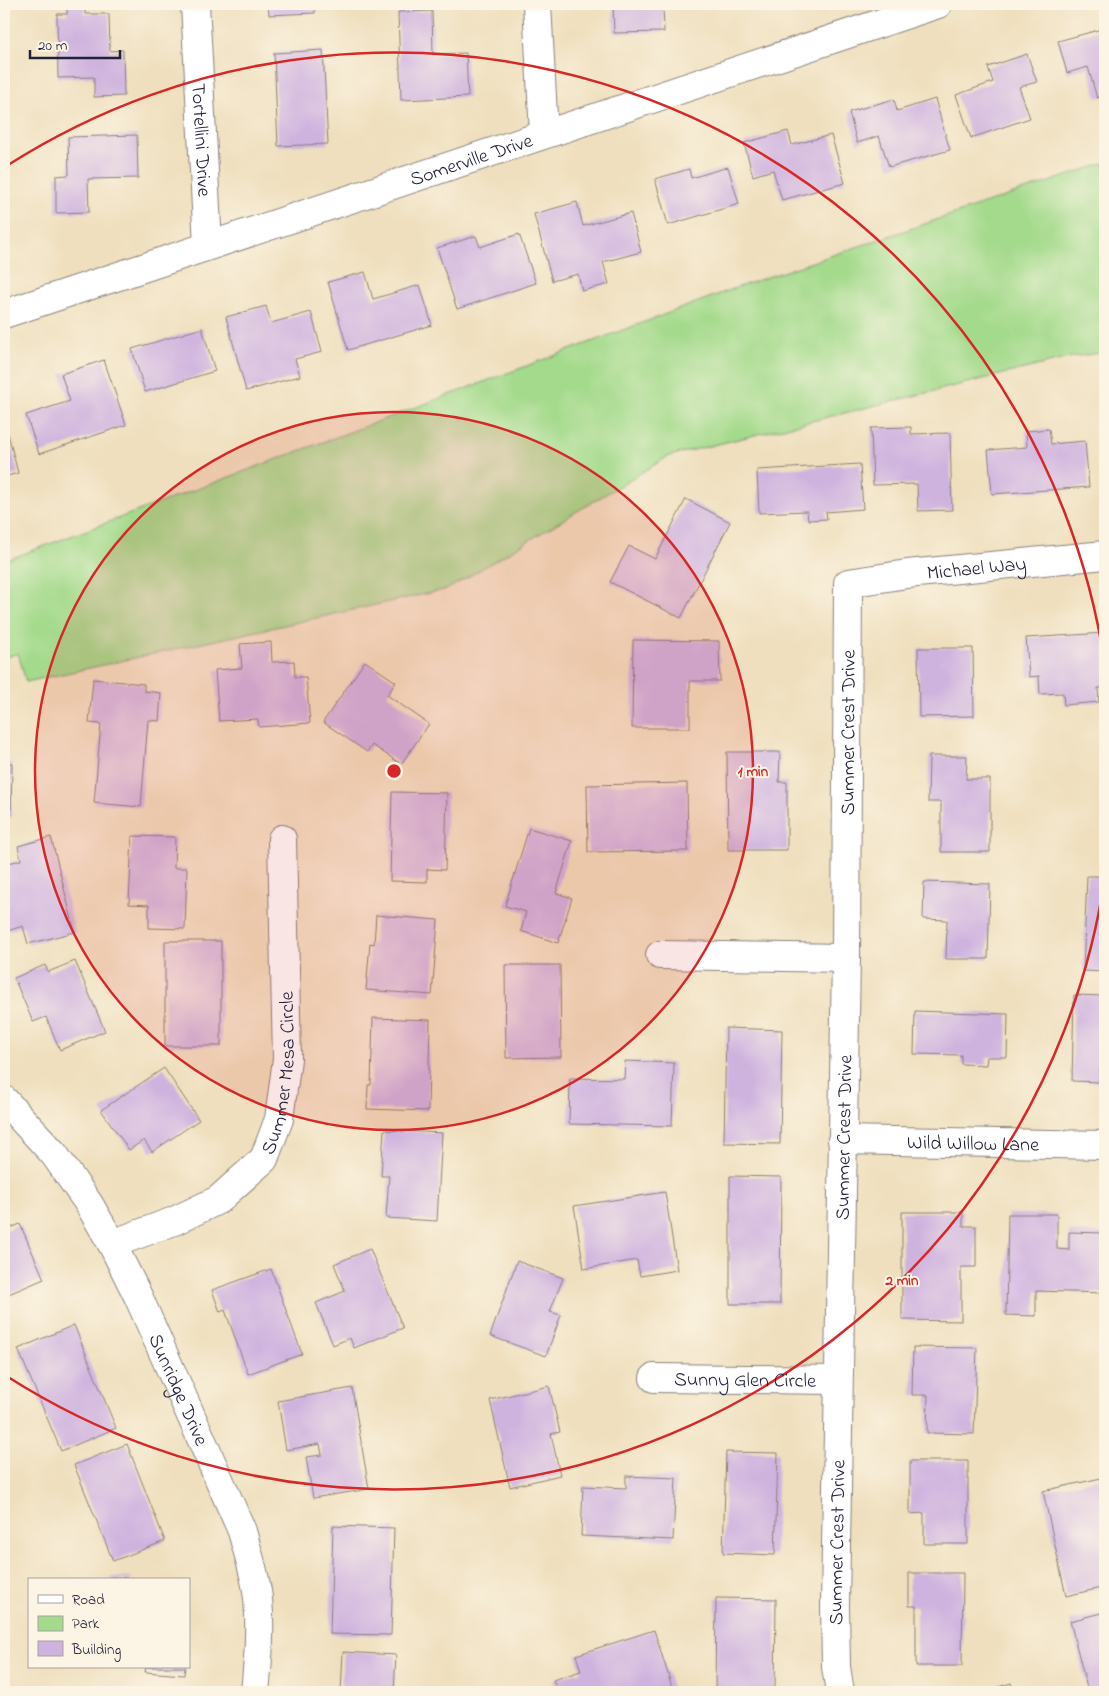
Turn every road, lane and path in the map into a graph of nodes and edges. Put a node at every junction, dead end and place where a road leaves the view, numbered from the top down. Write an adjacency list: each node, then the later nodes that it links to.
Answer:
1 (195, 4): 6 (street, Tortellini Drive)
2 (537, 4): 5 (street)
3 (938, 4): 4 (street, Somerville Drive)
4 (873, 14): 5 (street, Somerville Drive)
5 (544, 134): 6 (street, Somerville Drive)
6 (208, 245): 7 (street, Somerville Drive)
7 (4, 314)
8 (1105, 555): 9 (street, Michael Way)
9 (848, 583): 12 (street, Summer Crest Drive)
10 (282, 839): 16 (street, Summer Mesa Circle)
11 (660, 955): 12 (street)
12 (846, 958): 14 (street, Summer Crest Drive)
13 (9, 1115): 16 (street, Sunridge Drive)
14 (842, 1140): 15 (street, Wild Willow Lane); 18 (street, Summer Crest Drive)
15 (1105, 1145)
16 (112, 1244): 19 (street, Sunridge Drive)
17 (654, 1378): 18 (street, Sunny Glen Circle)
18 (837, 1380): 20 (street, Summer Crest Drive)
19 (256, 1692)
20 (840, 1692)

